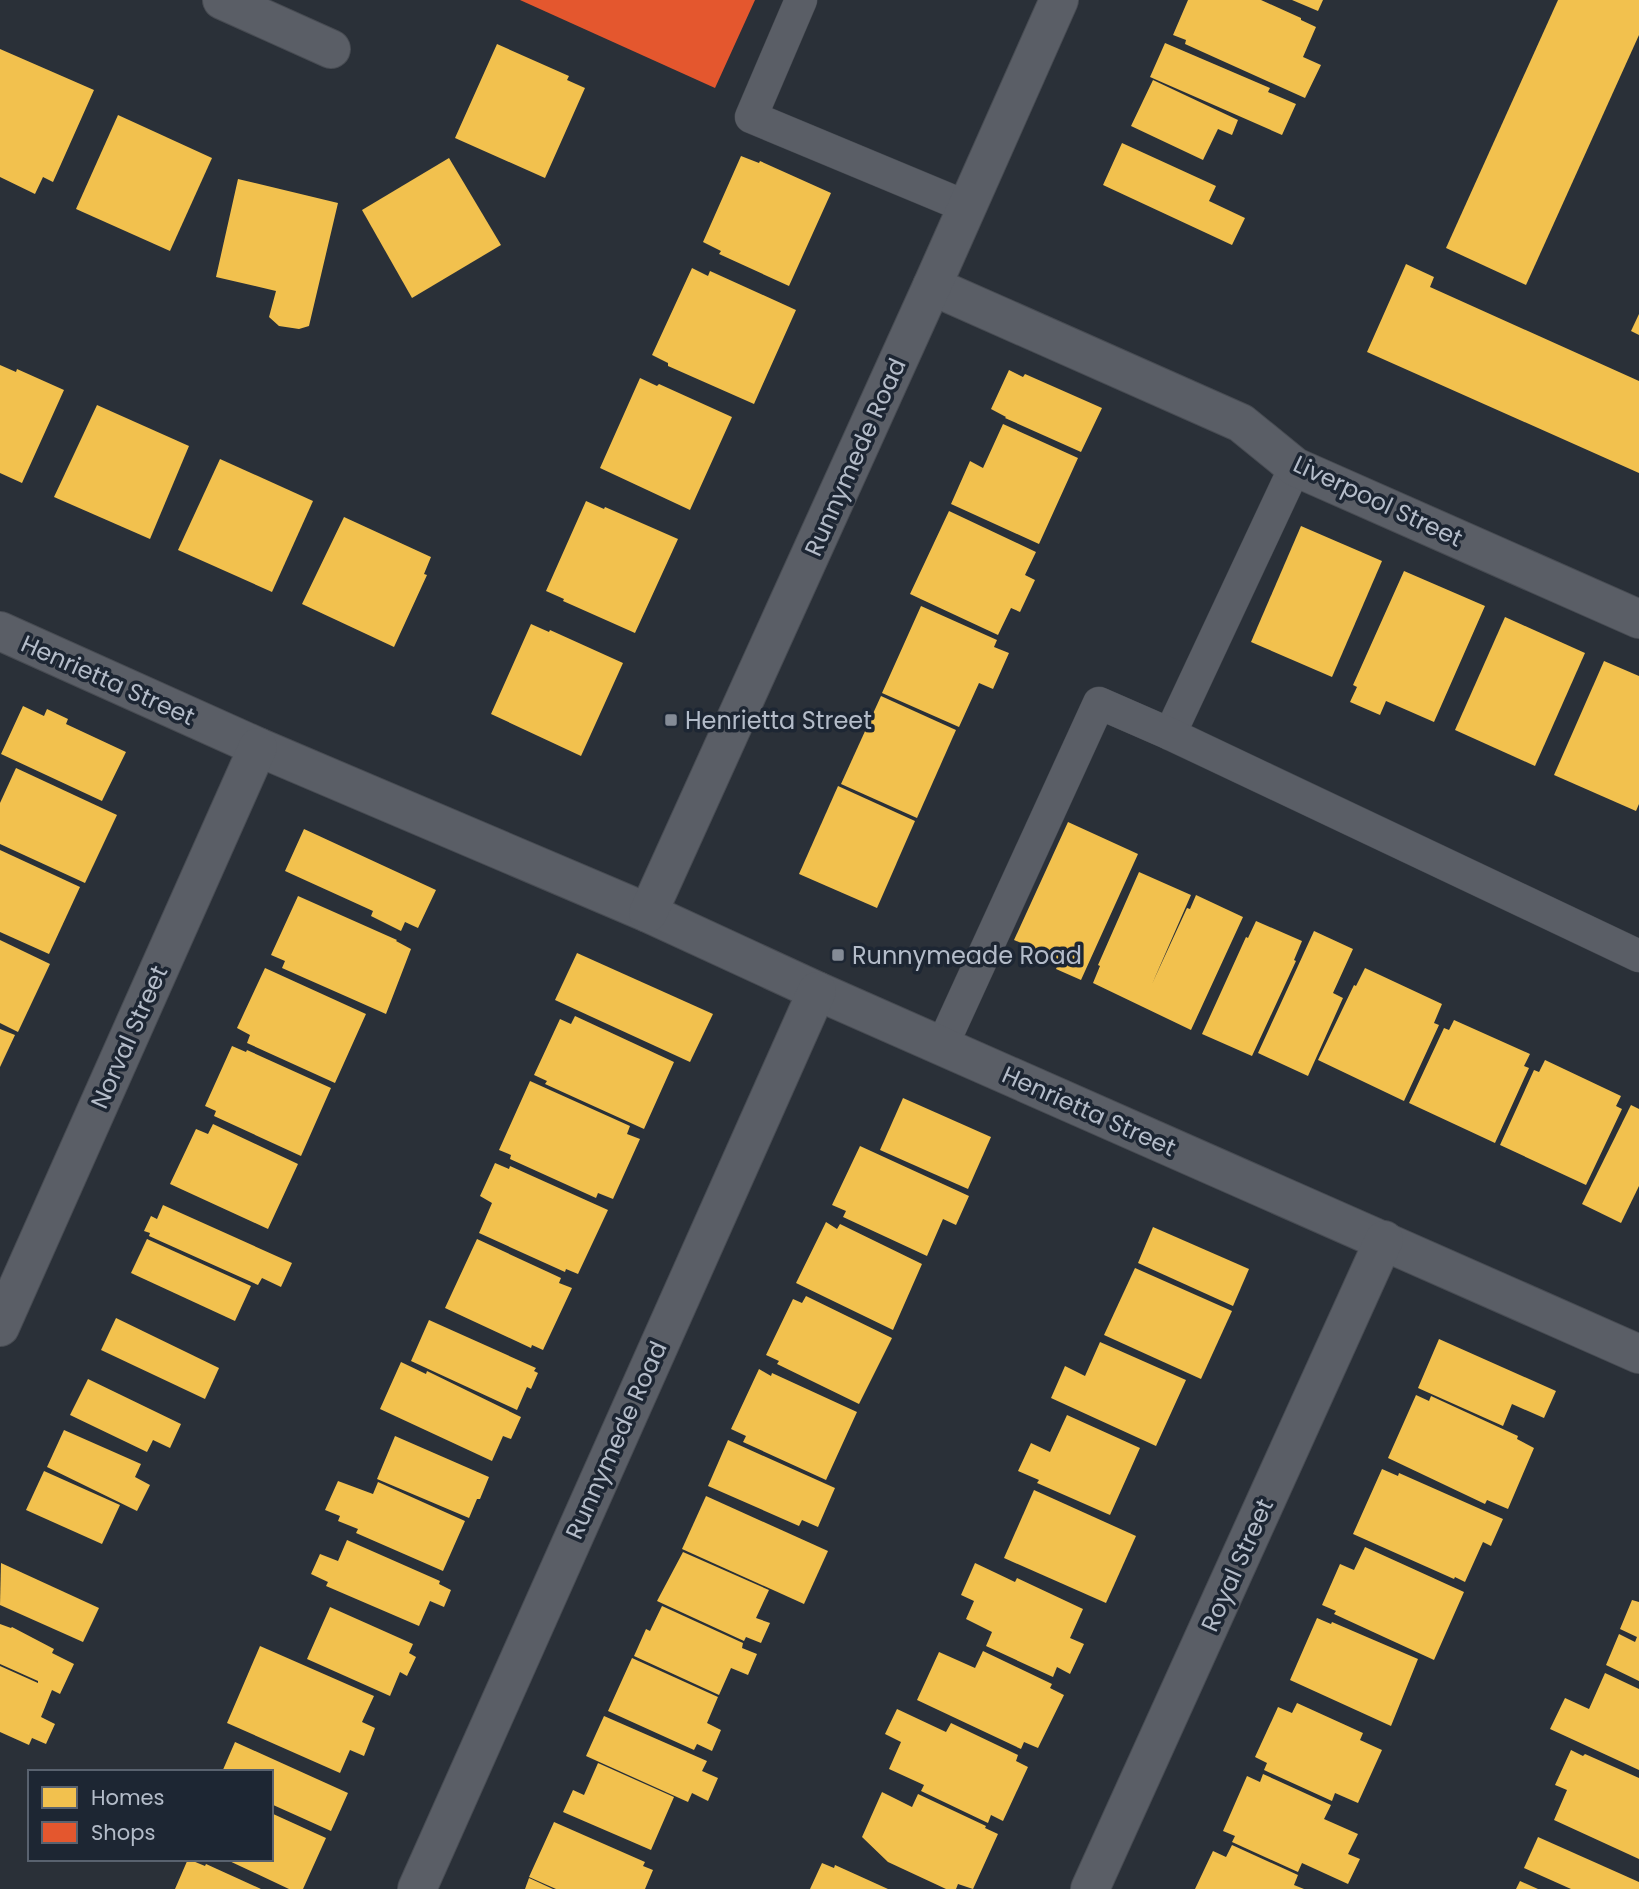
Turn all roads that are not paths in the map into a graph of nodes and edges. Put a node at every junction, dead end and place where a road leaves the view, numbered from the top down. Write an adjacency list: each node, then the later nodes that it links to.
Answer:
1 (222, 0): 4 (street)
2 (801, 0): 5 (lane)
3 (1059, 0): 5 (street, Runnymede Road)
4 (331, 49)
5 (967, 207): 6 (street, Runnymede Road)
6 (932, 286): 7 (street, Liverpool Street); 12 (street, Runnymede Road)
7 (1295, 467): 8 (street, Liverpool Street); 10 (lane)
8 (1639, 619)
9 (0, 631): 11 (street, Henrietta Street)
10 (1170, 734): 13 (lane); 15 (lane)
11 (258, 747): 12 (street, Henrietta Street); 17 (street, Norval Street)
12 (648, 913): 14 (street, Henrietta Street)
13 (1639, 956)
14 (817, 991): 15 (street, Henrietta Street); 19 (street, Runnymede Road)
15 (942, 1046): 16 (street, Henrietta Street)
16 (1384, 1240): 18 (street, Henrietta Street); 20 (street, Royal Street)
17 (0, 1327)
18 (1639, 1354)
19 (417, 1889)
20 (1090, 1889)

